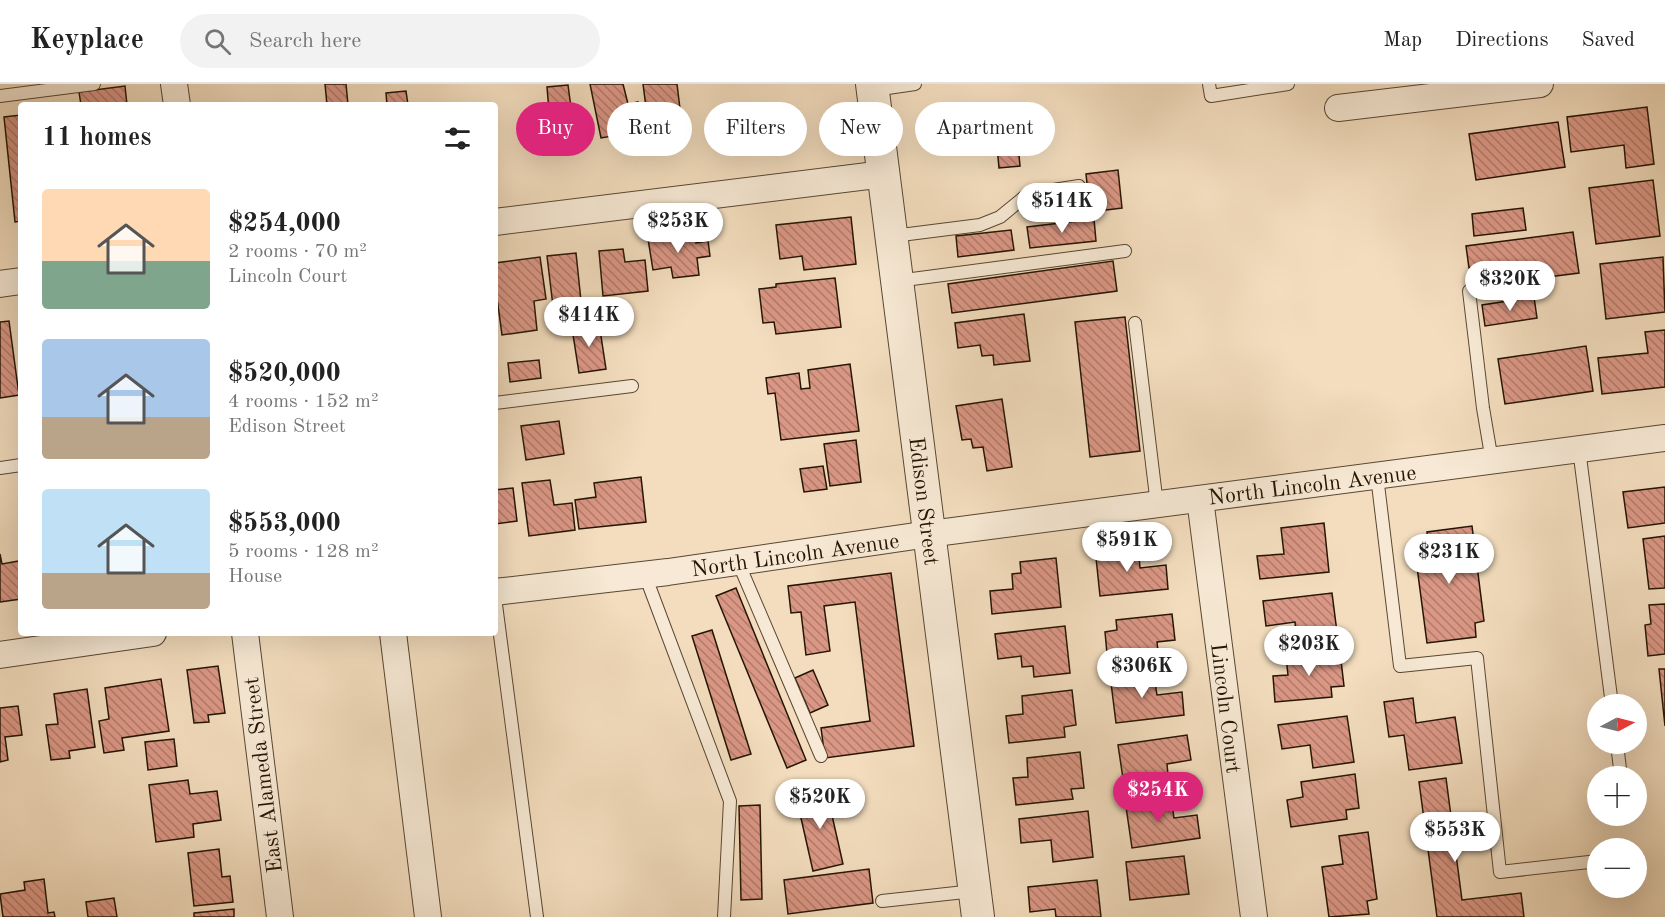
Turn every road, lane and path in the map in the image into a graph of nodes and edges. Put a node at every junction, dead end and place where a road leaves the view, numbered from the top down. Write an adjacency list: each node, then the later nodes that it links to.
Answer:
1 (94, 84): 9 (lane)
2 (174, 84): 10 (street)
3 (915, 84): 7 (lane)
4 (1209, 84): 5 (lane)
5 (1287, 84)
6 (1540, 84): 8 (street)
7 (873, 87): 12 (street, Edison Street)
8 (1485, 87): 11 (street)
9 (0, 96)
10 (177, 102)
11 (1338, 108)
12 (884, 174): 14 (street); 15 (street, Edison Street)
13 (1079, 186): 15 (lane)
14 (498, 222)
15 (891, 236): 18 (street, Edison Street)
16 (1125, 251): 18 (lane)
17 (18, 281): 19 (street)
18 (897, 281): 32 (street, Edison Street)
19 (0, 284)
20 (1469, 291): 26 (lane)
21 (1135, 323): 31 (lane)
22 (632, 386): 23 (lane)
23 (498, 403)
24 (1665, 438): 25 (street, North Lincoln Avenue)
25 (1579, 449): 26 (street, North Lincoln Avenue); 41 (lane)
26 (1492, 461): 29 (street, North Lincoln Avenue)
27 (18, 465): 28 (lane)
28 (0, 468)
29 (1377, 476): 30 (street, North Lincoln Avenue); 43 (lane)
30 (1200, 499): 31 (street, North Lincoln Avenue); 50 (street, Lincoln Court)
31 (1157, 505): 32 (street, North Lincoln Avenue)
32 (929, 534): 33 (street, North Lincoln Avenue); 45 (street, Edison Street)
33 (738, 562): 34 (street, North Lincoln Avenue); 42 (lane)
34 (645, 575): 35 (street, North Lincoln Avenue); 49 (lane)
35 (498, 595)
36 (498, 618): 48 (lane)
37 (132, 636): 40 (street)
38 (245, 636): 46 (street, East Alameda Street)
39 (393, 636): 47 (street)
40 (0, 655)
41 (1611, 694)
42 (822, 756)
43 (1587, 862)
44 (882, 902): 45 (lane)
45 (977, 904)
46 (279, 917)
47 (428, 917)
48 (537, 917)
49 (724, 917)
50 (1254, 917)

